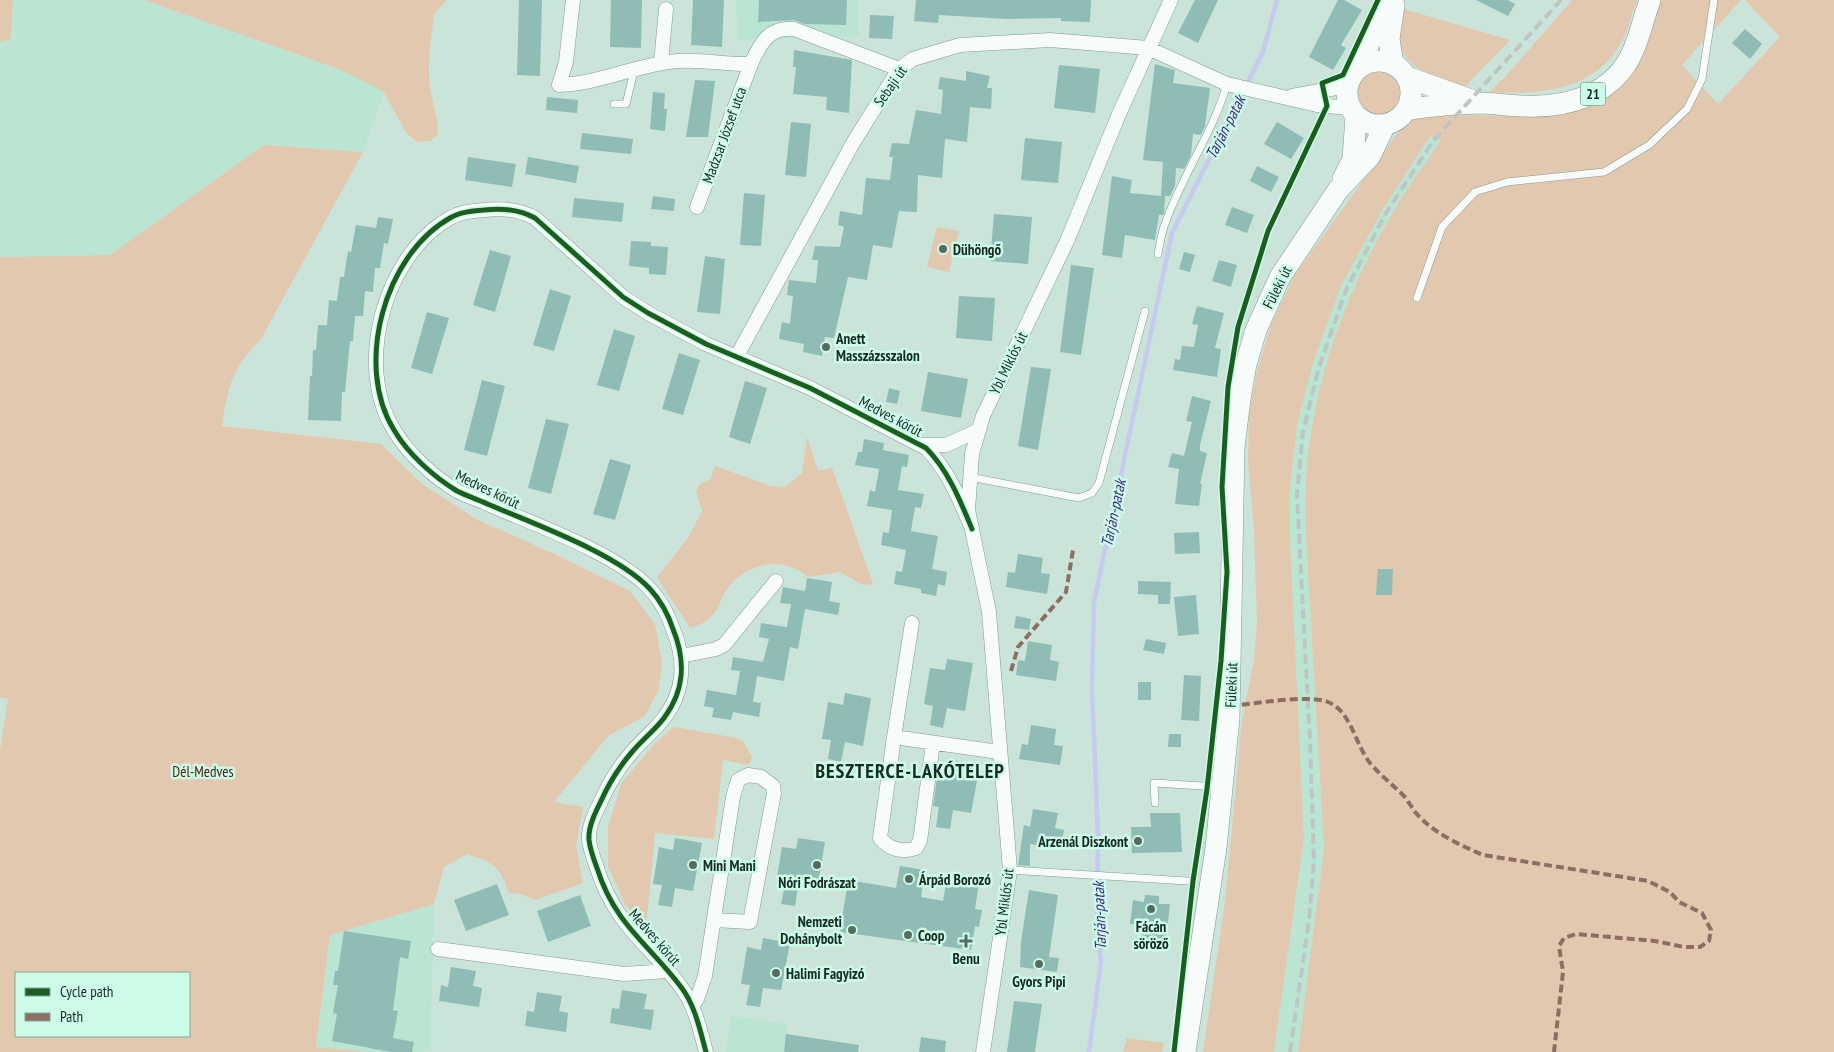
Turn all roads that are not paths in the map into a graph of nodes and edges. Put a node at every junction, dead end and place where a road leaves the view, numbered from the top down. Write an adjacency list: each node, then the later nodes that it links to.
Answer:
1 (573, 0): 14 (street, Madzsar József utca)
2 (1171, 0): 8 (street, Ybl Miklós út)
3 (1390, 0): 11 (main road)
4 (1394, 0): 13 (main road)
5 (1650, 0): 18 (main road, 21)
6 (1714, 0): 26 (lane)
7 (666, 9): 9 (street)
8 (1148, 48): 12 (street, Sebaji út); 15 (street, Sebaji út); 29 (street, Ybl Miklós út)
9 (661, 63): 10 (street, Madzsar József utca); 14 (street, Madzsar József utca)
10 (751, 64): 12 (street, Madzsar József utca); 24 (street, Madzsar József utca)
11 (1362, 65): 13 (main road, 21); 16 (main road)
12 (899, 69): 28 (street, Sebaji út)
13 (1400, 70): 18 (main road, 21); 20 (main road)
14 (634, 71): 19 (lane)
15 (1238, 86): 17 (street, Sebaji út); 25 (lane)
16 (1347, 86): 17 (street); 21 (main road, Füleki út / 21)
17 (1286, 97): 21 (street, Sebaji út)
18 (1481, 103): 20 (main road, 21)
19 (614, 104)
20 (1406, 110): 22 (main road, Füleki út / 21)
21 (1353, 112): 22 (main road); 23 (main road, Füleki út / 21)
22 (1385, 125): 23 (main road, Füleki út / 21)
23 (1338, 190): 39 (main road, Füleki út / 21)
24 (697, 207)
25 (1158, 254)
26 (1417, 298)
27 (1145, 311): 31 (lane)
28 (737, 356): 30 (street, Medves körút); 35 (street, Medves körút)
29 (977, 431): 30 (street); 31 (street, Ybl Miklós út)
30 (920, 445): 32 (street, Medves körút)
31 (970, 477): 32 (street, Ybl Miklós út)
32 (972, 529): 38 (street, Ybl Miklós út)
33 (776, 580): 35 (street)
34 (912, 623): 36 (street)
35 (681, 656): 45 (street, Medves körút)
36 (894, 737): 37 (street); 37 (street)
37 (933, 743): 38 (street)
38 (999, 752): 41 (street, Ybl Miklós út)
39 (1222, 787): 40 (lane); 49 (main road, Füleki út / 21)
40 (1155, 803)
41 (1010, 870): 42 (lane); 48 (street, Ybl Miklós út)
42 (1187, 881)
43 (715, 920): 43 (street); 46 (street)
44 (438, 949): 45 (street, Medves körút)
45 (668, 971): 46 (street, Medves körút)
46 (692, 1006): 47 (street, Medves körút)
47 (706, 1052)
48 (983, 1052)
49 (1185, 1052)

